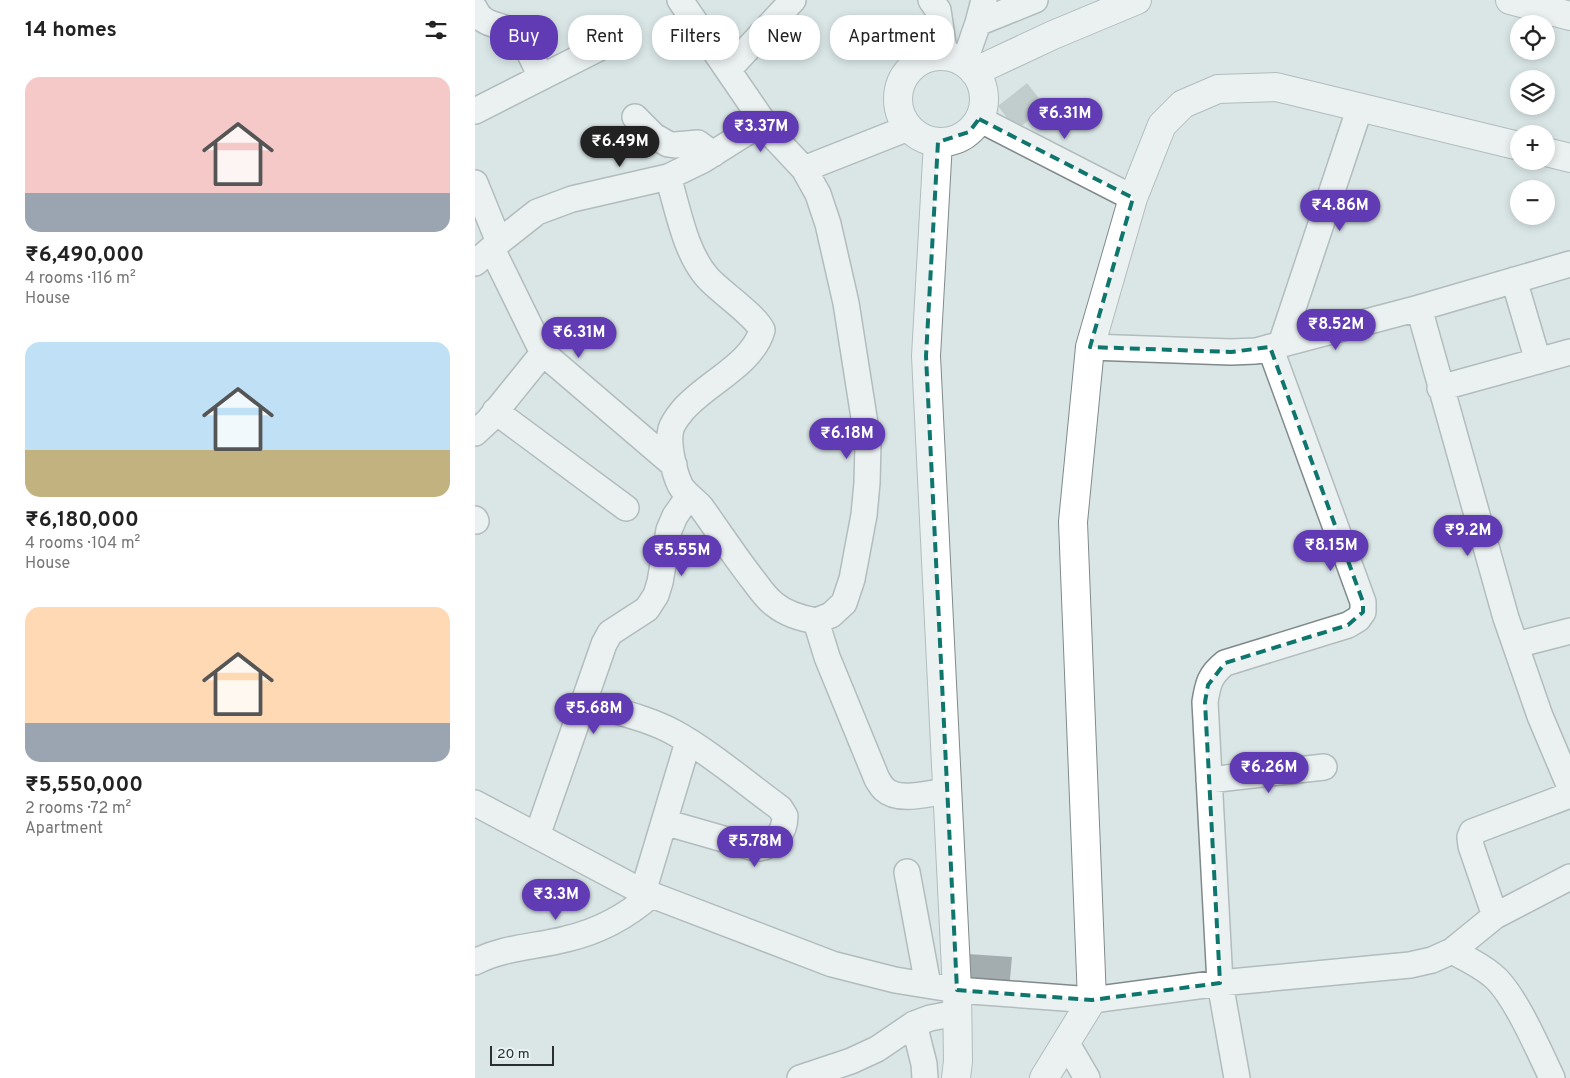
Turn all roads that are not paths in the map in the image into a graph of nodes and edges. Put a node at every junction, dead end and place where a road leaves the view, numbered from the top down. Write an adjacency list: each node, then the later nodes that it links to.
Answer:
1 (680, 0): 12 (street)
2 (793, 0): 12 (street)
3 (931, 0): 11 (street)
4 (1035, 0): 8 (street)
5 (1137, 0): 11 (street)
6 (1525, 2): 9 (street)
7 (475, 9): 13 (street)
8 (981, 11): 11 (street)
9 (1570, 16)
10 (575, 60): 13 (street)
11 (961, 64): 17 (street); 19 (street)
12 (728, 70): 18 (street)
13 (541, 77): 15 (street)
14 (1360, 107): 21 (street); 28 (street); 33 (street)
15 (475, 111)
16 (635, 117): 22 (street)
17 (979, 119): 20 (street); 28 (street)
18 (763, 122): 22 (street); 25 (street)
19 (908, 128): 20 (street); 25 (street)
20 (938, 142): 52 (street)
21 (1510, 144)
22 (713, 154): 26 (street)
23 (1555, 154): 24 (street)
24 (1570, 158)
25 (804, 169): 44 (street)
26 (668, 177): 29 (street); 41 (street)
27 (475, 183): 29 (street)
28 (1133, 198): 34 (street)
29 (489, 251): 36 (street)
30 (1570, 264): 31 (street)
31 (1514, 280): 32 (street); 37 (street)
32 (1419, 308): 33 (street); 38 (street)
33 (1276, 346): 34 (street); 50 (street)
34 (1090, 348): 65 (street)
35 (1570, 352): 37 (street)
36 (543, 353): 39 (street); 41 (street)
37 (1538, 360): 38 (street)
38 (1440, 388): 46 (street)
39 (495, 411): 40 (street); 43 (street)
40 (475, 433)
41 (674, 465): 42 (street)
42 (689, 496): 44 (street); 47 (street)
43 (626, 508)
44 (816, 621): 52 (street)
45 (1570, 631): 46 (street)
46 (1516, 645): 51 (street)
47 (585, 702): 48 (street); 56 (street)
48 (688, 742): 55 (street); 55 (street)
49 (1324, 767): 50 (street)
50 (1209, 780): 63 (street)
51 (1570, 787)
52 (947, 791): 66 (street)
53 (1570, 795): 60 (street)
54 (475, 803): 56 (street)
55 (664, 822): 59 (street)
56 (537, 836): 59 (street)
57 (907, 872): 64 (street)
58 (1570, 877): 60 (street)
59 (647, 893): 62 (street); 64 (street)
60 (1495, 916): 61 (street)
61 (1452, 951): 63 (street); 75 (street)
62 (475, 962)
63 (1220, 983): 65 (street); 74 (street)
64 (928, 985): 66 (street)
65 (1092, 1000): 66 (street); 68 (street)
66 (957, 1002): 67 (street); 71 (street)
67 (914, 1024): 69 (street); 70 (street)
68 (1066, 1042): 72 (street); 73 (street)
69 (800, 1078)
70 (925, 1078)
71 (956, 1078)
72 (1044, 1078)
73 (1087, 1078)
74 (1237, 1078)
75 (1552, 1078)

